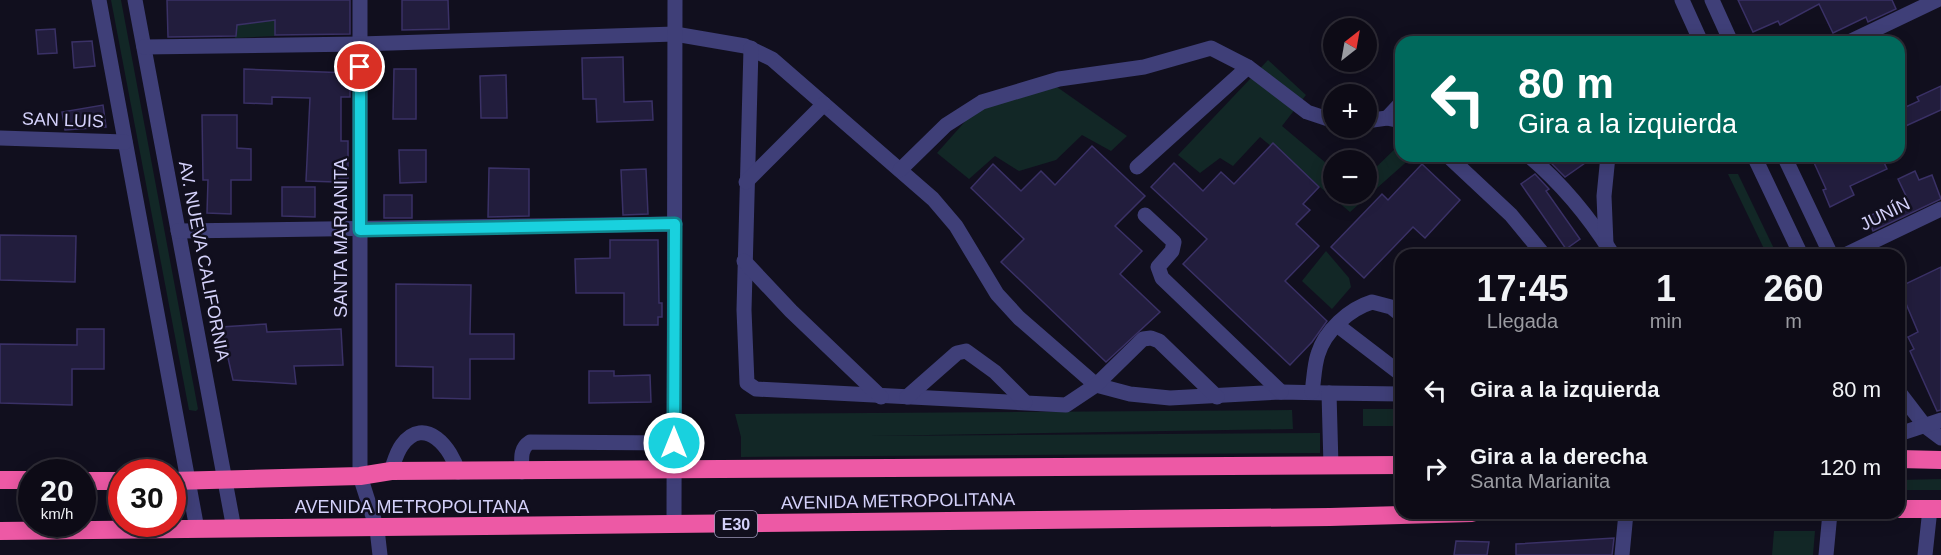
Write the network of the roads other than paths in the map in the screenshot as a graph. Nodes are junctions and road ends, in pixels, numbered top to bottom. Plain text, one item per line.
1 (99, 0) edge
2 (135, 0) edge
3 (360, 0) edge
4 (675, 0) edge
5 (1682, 0) edge
6 (1712, 0) edge
7 (1937, 0) edge
8 (675, 34) junction
9 (1698, 36) edge
10 (1728, 36) edge
11 (1862, 36) edge
12 (360, 44) junction
13 (144, 47) junction
14 (751, 48) junction
15 (1248, 67) junction
16 (824, 104) junction
17 (1323, 117) edge
18 (1394, 119) edge
19 (1377, 120) edge
20 (0, 138) edge
21 (125, 142) junction
22 (1454, 162) edge
23 (1537, 162) edge
24 (1607, 162) edge
25 (1757, 162) edge
26 (1787, 162) edge
27 (1137, 167) dead end
28 (900, 170) junction
29 (746, 182) junction
30 (1941, 209) edge
31 (1145, 215) dead end
32 (675, 224) junction
33 (360, 230) junction
34 (178, 231) junction
35 (1539, 249) edge
36 (1610, 249) edge
37 (1798, 249) edge
38 (1828, 249) edge
39 (1858, 249) edge
40 (744, 261) junction
41 (1395, 310) edge
42 (1337, 325) junction
43 (1395, 370) edge
44 (1096, 385) junction
45 (1281, 392) junction
46 (1312, 392) junction
47 (1329, 393) junction
48 (1395, 394) edge
49 (881, 397) junction
50 (1217, 397) junction
51 (907, 398) junction
52 (1905, 400) edge
53 (1025, 402) junction
54 (1941, 420) edge
55 (1925, 426) junction
56 (1905, 432) edge
57 (1941, 438) edge
58 (674, 443) junction
59 (176, 459) edge
60 (1905, 459) edge
61 (1941, 460) edge
62 (1395, 465) edge
63 (1331, 466) junction
64 (674, 470) junction
65 (392, 471) junction
66 (458, 472) junction
67 (522, 472) junction
68 (360, 476) junction
69 (0, 480) edge
70 (18, 480) edge
71 (224, 480) junction
72 (186, 481) edge
73 (186, 498) edge
74 (1905, 509) edge
75 (1935, 509) edge
76 (1395, 515) edge
77 (1625, 519) edge
78 (1829, 519) edge
79 (674, 525) junction
80 (197, 529) junction
81 (234, 529) junction
82 (377, 529) junction
83 (0, 531) edge
84 (380, 555) edge
85 (1622, 555) edge
86 (1826, 555) edge
87 (1925, 555) edge

1 - 21 street
2 - 13 street, AV. NUEVA CALIFORNIA
3 - 12 street, SANTA MARIANITA
4 - 8 street
5 - 9 street
6 - 10 street
7 - 11 street
8 - 12 street
8 - 14 street
8 - 32 street
12 - 13 street
12 - 33 street, SANTA MARIANITA
13 - 34 street, AV. NUEVA CALIFORNIA
14 - 16 street
14 - 29 street
15 - 17 street
15 - 27 street
15 - 28 street
16 - 28 street
16 - 29 street
18 - 19 street
20 - 21 street, SAN LUIS
21 - 59 street
22 - 35 street
23 - 36 street
24 - 36 street
25 - 37 street
26 - 38 street
28 - 44 street
29 - 40 street
30 - 39 street, JUNÍN
31 - 45 street
32 - 33 street
32 - 58 street
33 - 34 street
33 - 68 street, SANTA MARIANITA
34 - 71 street, AV. NUEVA CALIFORNIA
40 - 49 street
40 - 49 street
41 - 42 street
42 - 43 street
42 - 46 street
44 - 50 street
44 - 50 street
44 - 53 street
45 - 46 street
45 - 50 street
46 - 47 street
47 - 48 street
47 - 63 street
49 - 51 street
51 - 53 street
51 - 53 street
52 - 55 street
54 - 55 street
55 - 56 street
55 - 57 street
58 - 64 street
58 - 67 street
60 - 61 highway
62 - 63 highway, AVENIDA METROPOLITANA
63 - 64 highway, AVENIDA METROPOLITANA
64 - 67 highway, AVENIDA METROPOLITANA
64 - 79 street
65 - 66 highway, AVENIDA METROPOLITANA
65 - 66 street
65 - 68 highway, AVENIDA METROPOLITANA
66 - 67 highway, AVENIDA METROPOLITANA
68 - 71 highway, AVENIDA METROPOLITANA
68 - 82 street, SANTA MARIANITA
69 - 70 highway
71 - 72 highway, AVENIDA METROPOLITANA
71 - 81 street, AV. NUEVA CALIFORNIA
73 - 80 street
74 - 75 highway
75 - 87 street
76 - 79 highway, AVENIDA METROPOLITANA / E30
77 - 85 street
78 - 86 street
79 - 82 highway, AVENIDA METROPOLITANA / E30
80 - 81 highway, AVENIDA METROPOLITANA / E30
80 - 83 highway, AVENIDA METROPOLITANA / E30
81 - 82 highway, AVENIDA METROPOLITANA / E30
82 - 84 street, SANTA MARIANITA

